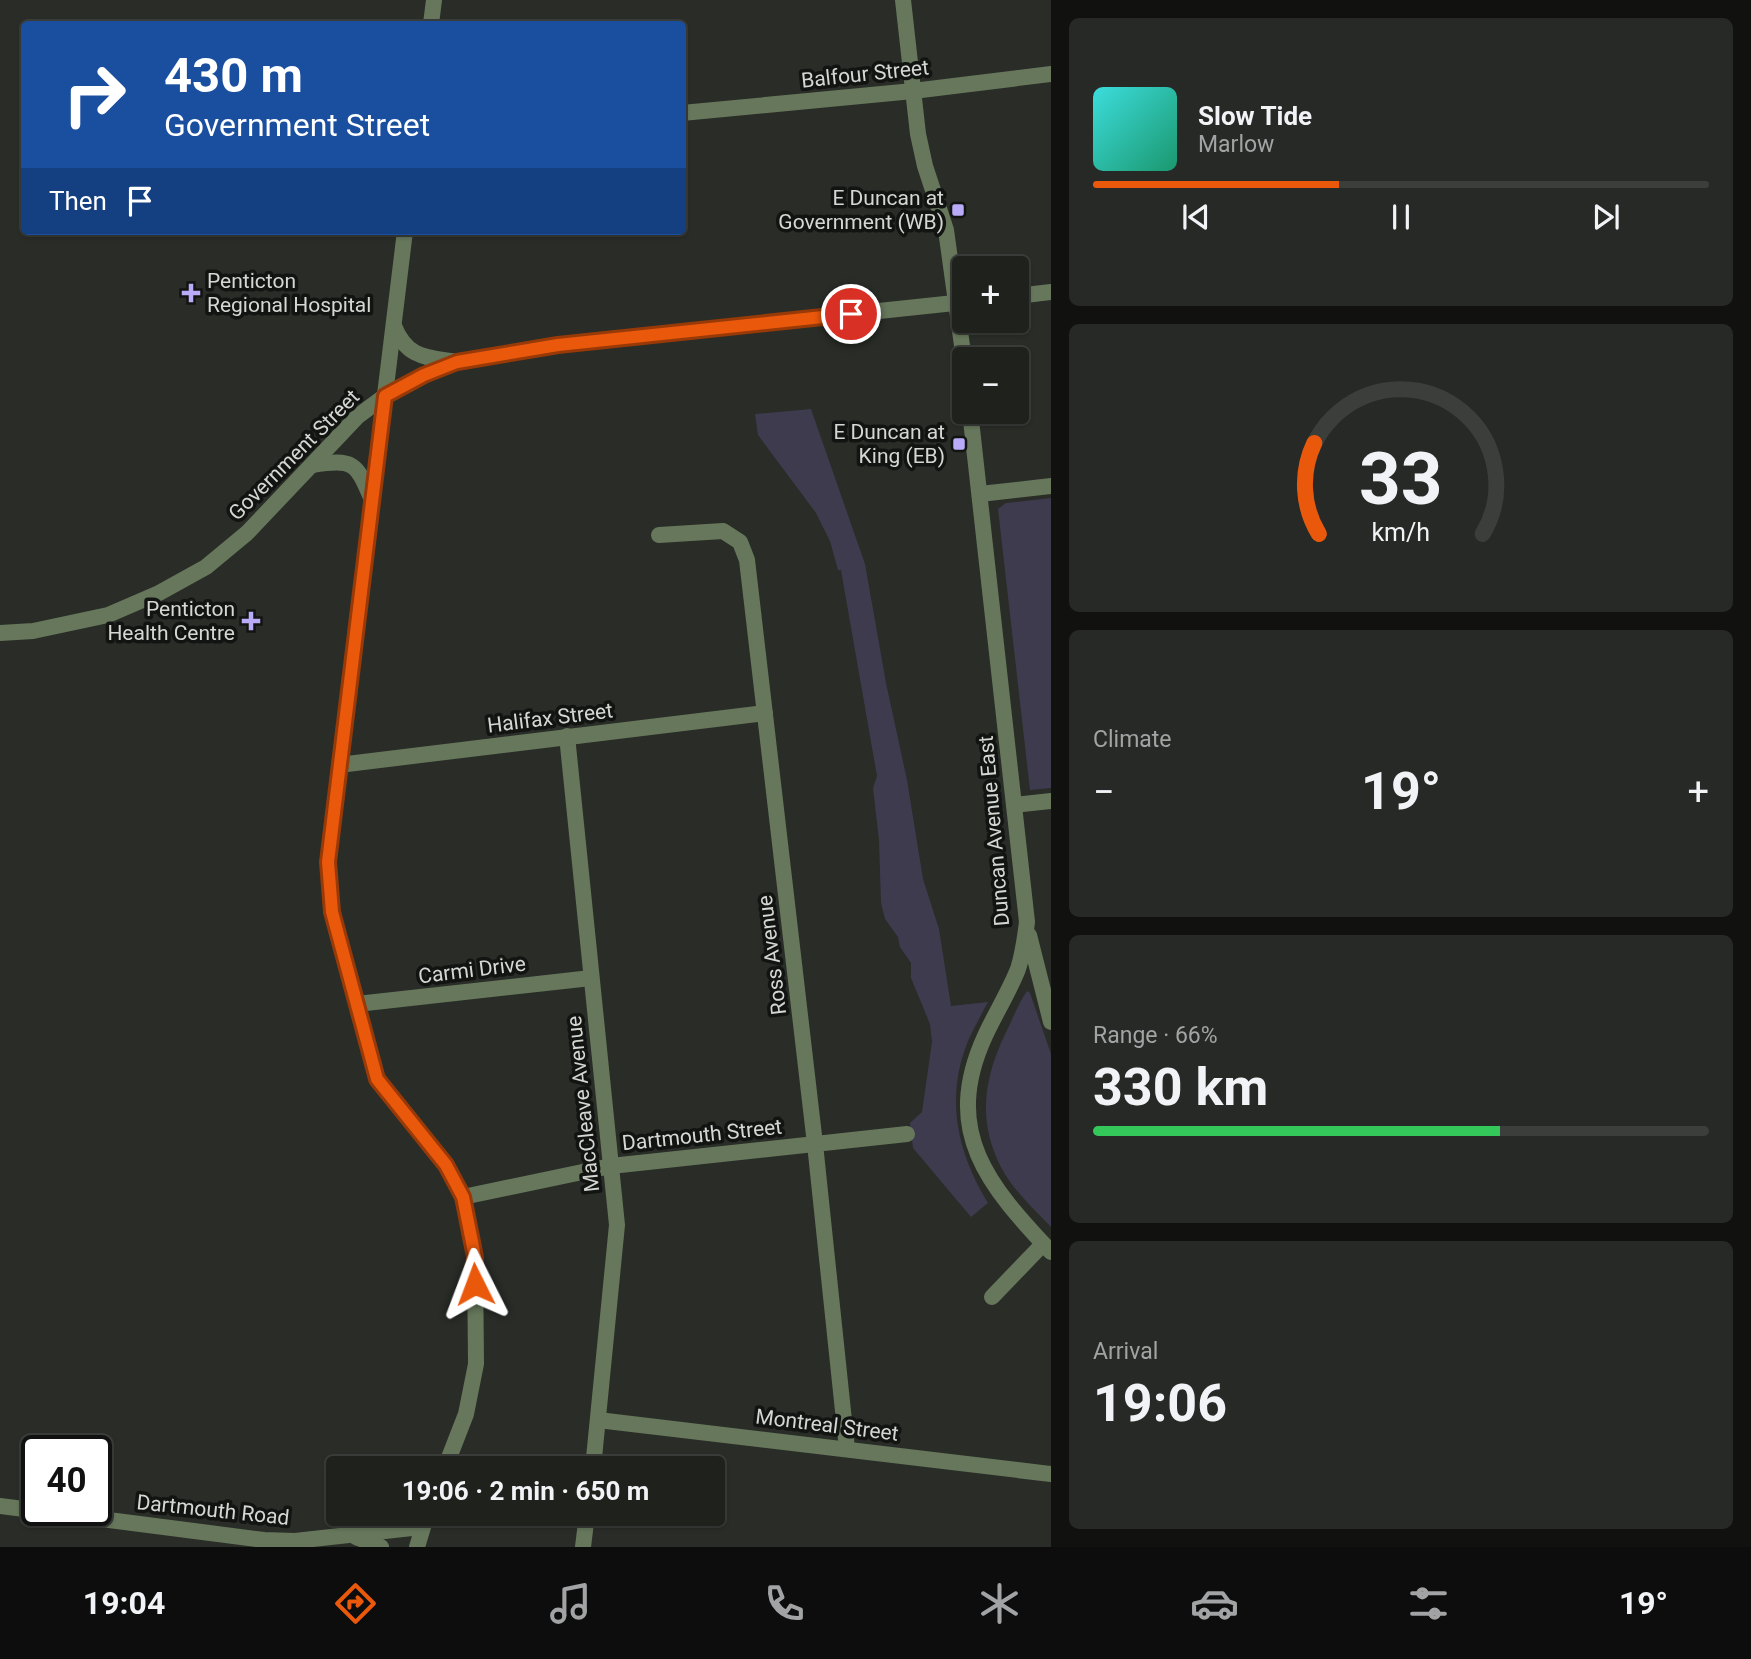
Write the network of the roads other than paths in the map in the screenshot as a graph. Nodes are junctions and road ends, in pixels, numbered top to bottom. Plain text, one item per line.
1 (434, 0) edge
2 (904, 0) edge
3 (431, 21) edge
4 (1051, 74) edge
5 (913, 91) junction
6 (686, 113) edge
7 (405, 235) edge
8 (952, 259) edge
9 (1051, 292) edge
10 (1029, 295) edge
11 (952, 303) edge
12 (394, 326) junction
13 (457, 362) junction
14 (385, 396) junction
15 (972, 424) edge
16 (312, 465) junction
17 (1051, 486) edge
18 (980, 494) junction
19 (372, 501) junction
20 (659, 535) dead end
21 (0, 632) edge
22 (765, 713) junction
23 (567, 736) junction
24 (339, 765) junction
25 (1051, 801) edge
26 (1014, 805) junction
27 (1027, 922) junction
28 (591, 978) junction
29 (357, 1004) junction
30 (1051, 1022) edge
31 (908, 1134) dead end
32 (815, 1144) junction
33 (611, 1166) junction
34 (463, 1197) junction
35 (1047, 1248) edge
36 (992, 1297) dead end
37 (598, 1420) junction
38 (847, 1448) junction
39 (450, 1456) edge
40 (594, 1456) edge
41 (1051, 1474) edge
42 (0, 1506) edge
43 (394, 1526) edge
44 (422, 1526) edge
45 (586, 1526) edge
46 (350, 1535) junction
47 (381, 1547) edge
48 (417, 1547) edge
49 (583, 1547) edge

1 - 3 street
2 - 5 street
4 - 5 street, Balfour Street
5 - 6 street, Balfour Street
5 - 8 street
7 - 12 street
9 - 10 street
11 - 13 street, Government Street
12 - 13 street
12 - 14 street
13 - 14 street, Government Street
14 - 16 street, Government Street
14 - 19 street
15 - 18 street, Duncan Avenue East
16 - 19 street
16 - 21 street, Government Street
17 - 18 street
18 - 26 street, Duncan Avenue East
19 - 24 street
20 - 22 street, Ross Avenue
22 - 23 street, Halifax Street
22 - 32 street, Ross Avenue
23 - 24 street, Halifax Street
23 - 28 street, MacCleave Avenue
24 - 29 street
25 - 26 street
26 - 27 street, Duncan Avenue East
27 - 30 street
27 - 35 street, Duncan Avenue East
28 - 29 street, Carmi Drive
28 - 33 street, MacCleave Avenue
29 - 34 street
31 - 32 street, Dartmouth Street
32 - 33 street, Dartmouth Street
32 - 38 street, Ross Avenue
33 - 34 street, Dartmouth Street
33 - 37 street, MacCleave Avenue
34 - 39 street
35 - 36 street
37 - 38 street, Montreal Street
37 - 40 street, MacCleave Avenue
38 - 41 street, Montreal Street
42 - 46 street, Dartmouth Road
43 - 46 street, Dartmouth Road
44 - 48 street
45 - 49 street
46 - 47 street

